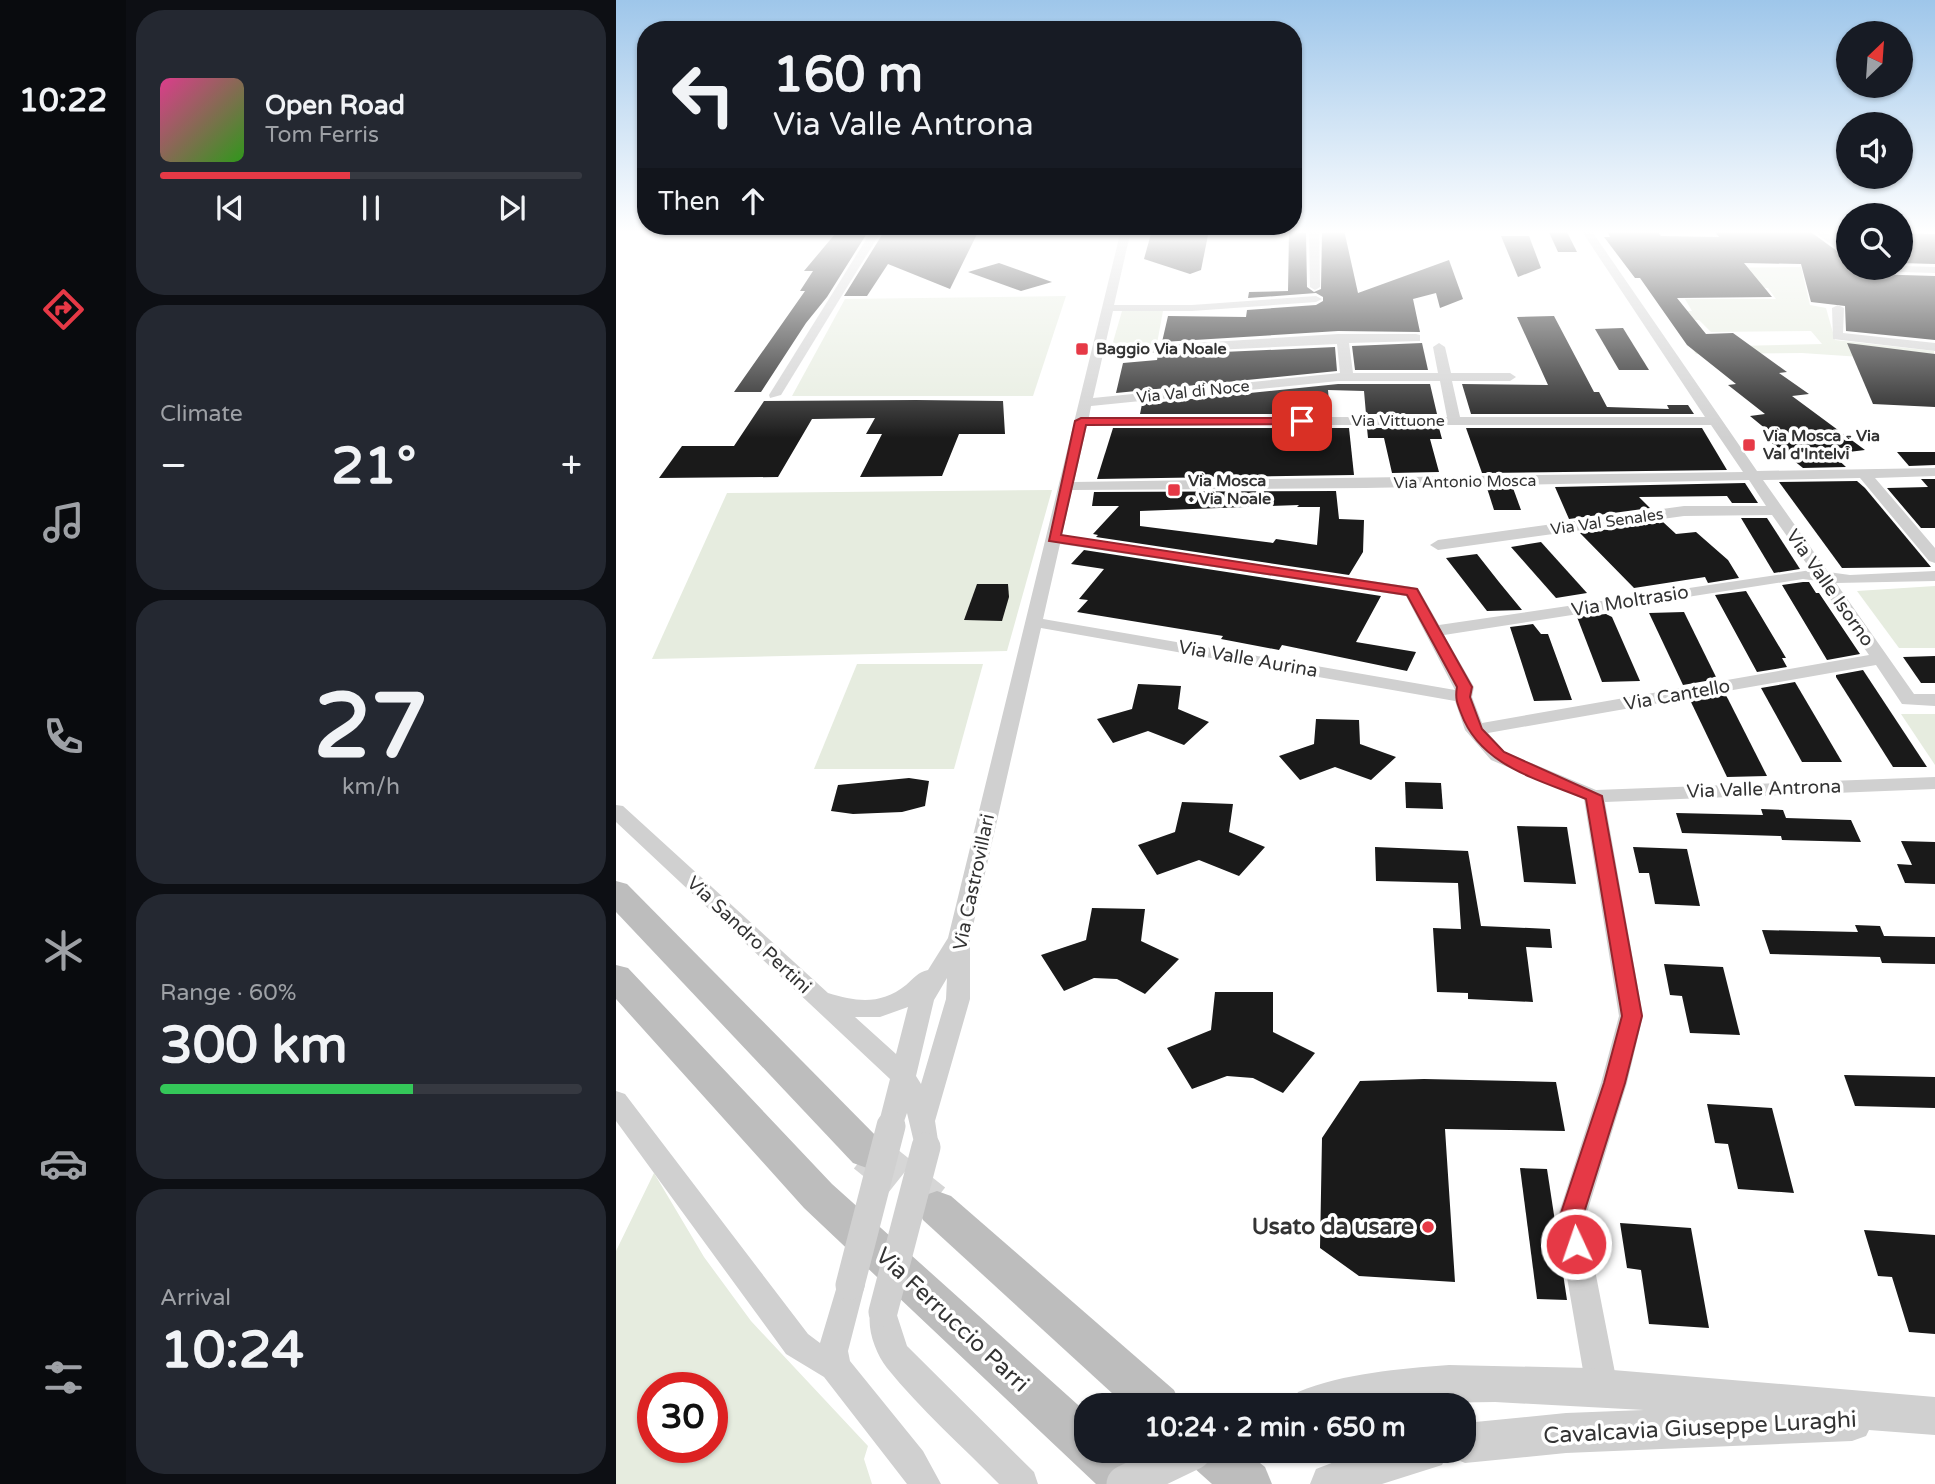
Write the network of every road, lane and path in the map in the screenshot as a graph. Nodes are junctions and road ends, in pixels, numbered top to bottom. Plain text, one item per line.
1 (834, 299) edge
2 (1110, 299) edge
3 (1264, 299) edge
4 (1633, 299) edge
5 (1108, 308) junction
6 (1838, 308) dead end
7 (1338, 338) junction
8 (1416, 338) dead end
9 (1439, 347) dead end
10 (1935, 347) edge
11 (1114, 352) dead end
12 (1347, 377) junction
13 (1444, 377) junction
14 (1510, 377) dead end
15 (775, 395) dead end
16 (1085, 402) junction
17 (1081, 421) junction
18 (1454, 421) junction
19 (1715, 421) junction
20 (1935, 472) edge
21 (1864, 474) junction
22 (1752, 476) junction
23 (1065, 486) junction
24 (1776, 510) junction
25 (1054, 538) junction
26 (1438, 545) dead end
27 (1935, 558) edge
28 (1935, 576) edge
29 (1824, 579) junction
30 (1033, 622) junction
31 (1434, 631) junction
32 (1879, 659) junction
33 (1463, 697) junction
34 (1935, 701) edge
35 (1475, 730) junction
36 (1935, 783) edge
37 (1594, 796) junction
38 (616, 811) edge
39 (616, 892) edge
40 (959, 939) junction
41 (616, 977) edge
42 (815, 997) junction
43 (902, 1075) junction
44 (616, 1101) edge
45 (924, 1118) junction
46 (926, 1147) joint
47 (867, 1152) tunnel mouth
48 (937, 1208) tunnel mouth
49 (883, 1312) joint
50 (835, 1367) junction
51 (1602, 1388) junction
52 (1145, 1393) edge
53 (1371, 1393) edge
54 (1935, 1417) edge
55 (1074, 1432) edge
56 (1476, 1442) edge
57 (1107, 1463) edge
58 (1169, 1463) edge
59 (1224, 1463) edge
60 (1383, 1463) edge
61 (915, 1477) edge
62 (1022, 1484) edge
63 (1125, 1484) edge
64 (1131, 1484) edge
65 (1248, 1484) edge
66 (1331, 1484) edge

1 - 15 street
2 - 5 street, Via Castrovillari
3 - 5 street
4 - 19 street, Via Valle Isorno
5 - 16 street, Via Castrovillari
6 - 10 street
7 - 8 street
7 - 11 street
7 - 12 street
9 - 13 street
12 - 13 street, Via Val di Noce
12 - 16 street, Via Val di Noce
13 - 14 street, Via Val di Noce
13 - 18 street
16 - 17 street, Via Castrovillari
17 - 18 street, Via Vittuone
17 - 23 street, Via Castrovillari
18 - 19 street, Via Vittuone
19 - 22 street, Via Valle Isorno
20 - 21 street, Via Antonio Mosca
21 - 22 street, Via Antonio Mosca
21 - 27 street
22 - 23 street, Via Antonio Mosca
22 - 24 street, Via Valle Isorno
23 - 25 street, Via Castrovillari
24 - 26 street, Via Val Senales
24 - 29 street, Via Valle Isorno
25 - 30 street, Via Castrovillari
25 - 31 street, Via Valle Antrona
28 - 29 street, Via Moltrasio
29 - 31 street, Via Moltrasio
29 - 32 street, Via Valle Isorno
30 - 33 street, Via Valle Aurina
30 - 40 street, Via Castrovillari
31 - 33 street, Via Valle Antrona
32 - 34 street, Via Valle Isorno
32 - 35 street, Via Cantello
33 - 35 street, Via Valle Antrona
35 - 37 street, Via Valle Antrona
36 - 37 street, Via Valle Antrona
37 - 51 street
38 - 42 street, Via Sandro Pertini
39 - 47 main road
40 - 42 street, Via Sandro Pertini
40 - 43 street
40 - 45 street, Via Castrovillari
41 - 55 main road, Via Ferruccio Parri
42 - 43 street
43 - 45 street
43 - 50 street, bridge
44 - 50 street
45 - 46 street
46 - 49 street, bridge
48 - 52 main road
49 - 62 street
50 - 61 street
51 - 53 street
51 - 54 street
54 - 56 street, Cavalcavia Giuseppe Luraghi
57 - 64 main road
58 - 63 street, bridge
59 - 65 main road
60 - 66 street

